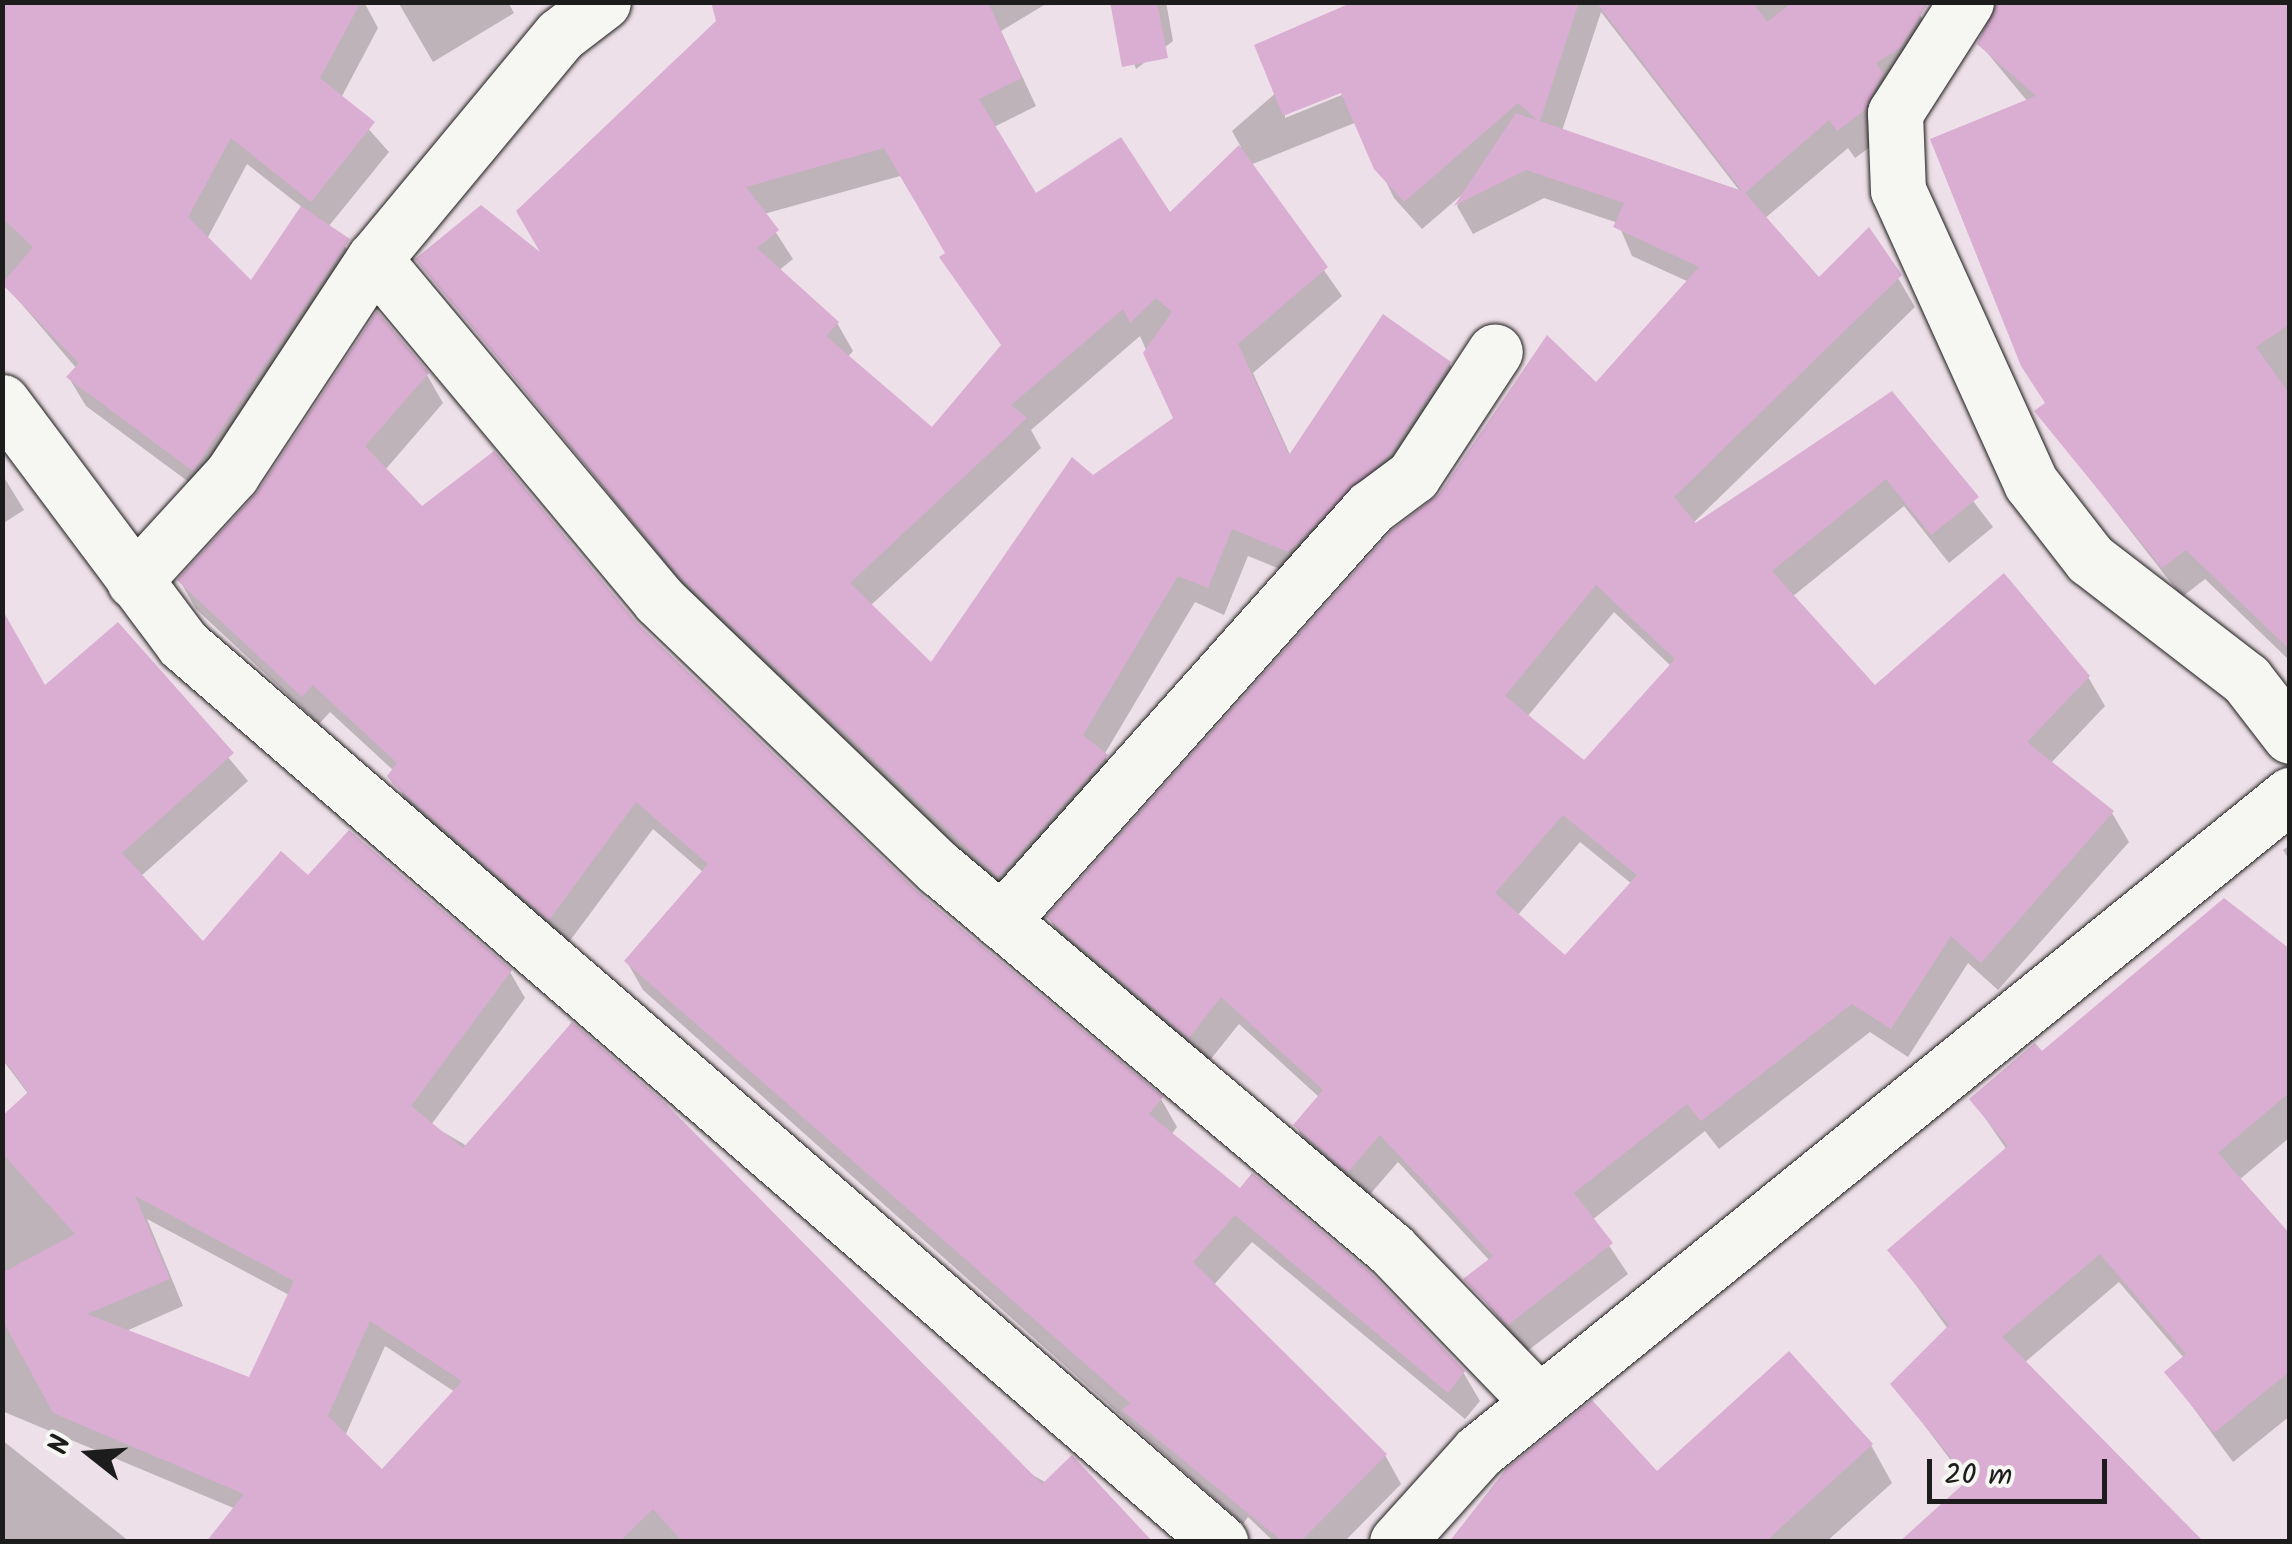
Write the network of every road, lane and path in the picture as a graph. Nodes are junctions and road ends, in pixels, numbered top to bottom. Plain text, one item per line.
1 (603, 2) edge
2 (1966, 2) edge
3 (374, 259) junction
4 (1495, 351) dead end
5 (2, 402) edge
6 (134, 581) junction
7 (2290, 736) edge
8 (2290, 795) edge
9 (1001, 922) junction
10 (1540, 1402) junction
11 (1220, 1542) edge
12 (1397, 1542) edge

1 - 3 street
2 - 7 street
3 - 6 street
3 - 9 street
4 - 9 street
5 - 6 street
6 - 11 street
8 - 10 street
9 - 10 street
10 - 12 street

